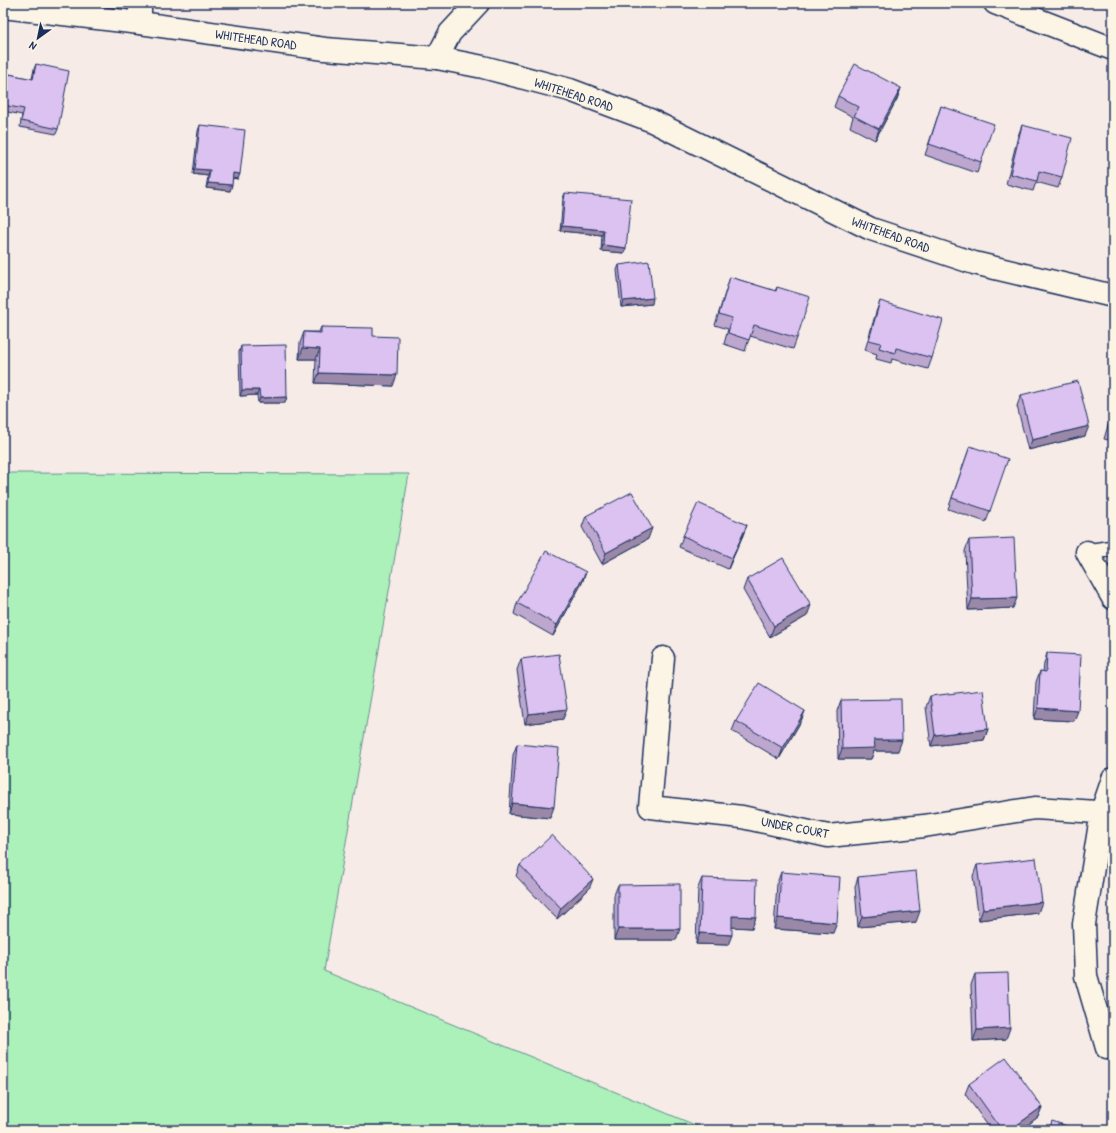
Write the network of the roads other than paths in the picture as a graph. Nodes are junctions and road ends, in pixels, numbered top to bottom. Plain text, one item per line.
1 (478, 3) edge
2 (995, 3) edge
3 (3, 7) edge
4 (140, 13) edge
5 (1113, 49) edge
6 (437, 58) junction
7 (1113, 296) edge
8 (1113, 548) edge
9 (1087, 552) joint
10 (1113, 598) edge
11 (663, 658) dead end
12 (1113, 779) edge
13 (1108, 812) edge
14 (1107, 1048) dead end

1 - 6 street
2 - 5 street
3 - 4 street, WHITEHEAD ROAD
4 - 6 street, WHITEHEAD ROAD
6 - 7 street, WHITEHEAD ROAD
8 - 9 lane
9 - 10 street
11 - 13 street, UNDER COURT
12 - 13 street
13 - 14 street

